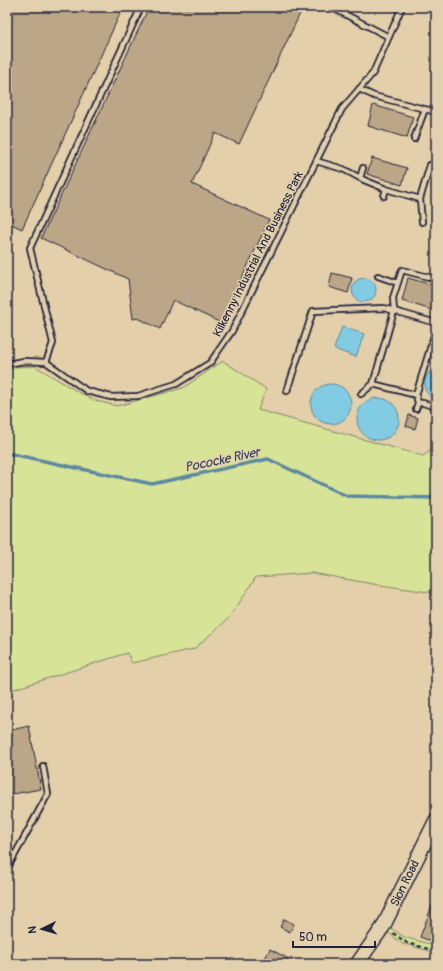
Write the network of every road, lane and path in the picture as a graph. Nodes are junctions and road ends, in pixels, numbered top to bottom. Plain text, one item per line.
1 (141, 7) edge
2 (331, 7) edge
3 (402, 7) edge
4 (388, 37) junction
5 (359, 89) junction
6 (425, 109) junction
7 (436, 112) edge
8 (414, 139) dead end
9 (316, 161) junction
10 (430, 165) dead end
11 (363, 168) dead end
12 (360, 178) junction
13 (386, 189) junction
14 (384, 196) dead end
15 (420, 200) junction
16 (422, 222) dead end
17 (378, 276) dead end
18 (436, 279) edge
19 (398, 283) junction
20 (394, 311) junction
21 (436, 323) edge
22 (436, 329) edge
23 (46, 362) junction
24 (7, 364) edge
25 (372, 384) junction
26 (287, 391) dead end
27 (361, 394) dead end
28 (416, 395) junction
29 (418, 403) junction
30 (436, 407) edge
31 (416, 410) dead end
32 (43, 766) dead end
33 (436, 820) edge
34 (7, 869) edge
35 (388, 930) dead end
36 (436, 951) edge
37 (357, 964) edge

1 - 23 lane
2 - 4 lane
3 - 4 lane, Kilkenny Industrial And Business Park
4 - 5 lane, Kilkenny Industrial And Business Park
5 - 6 lane
5 - 9 lane, Kilkenny Industrial And Business Park
6 - 7 lane
6 - 8 lane
9 - 12 lane, Kilkenny Industrial And Business Park
9 - 23 lane, Kilkenny Industrial And Business Park
10 - 15 lane
11 - 12 lane
12 - 13 lane, Kilkenny Industrial And Business Park
13 - 14 lane
13 - 15 lane, Kilkenny Industrial And Business Park
15 - 16 lane
17 - 19 lane
18 - 19 lane
19 - 20 lane
20 - 21 lane
20 - 25 lane
20 - 26 lane
22 - 28 lane
23 - 24 lane
25 - 27 lane
25 - 28 lane
28 - 29 lane
29 - 30 lane
29 - 31 lane
32 - 34 lane
33 - 37 street, Sion Road
35 - 36 path

